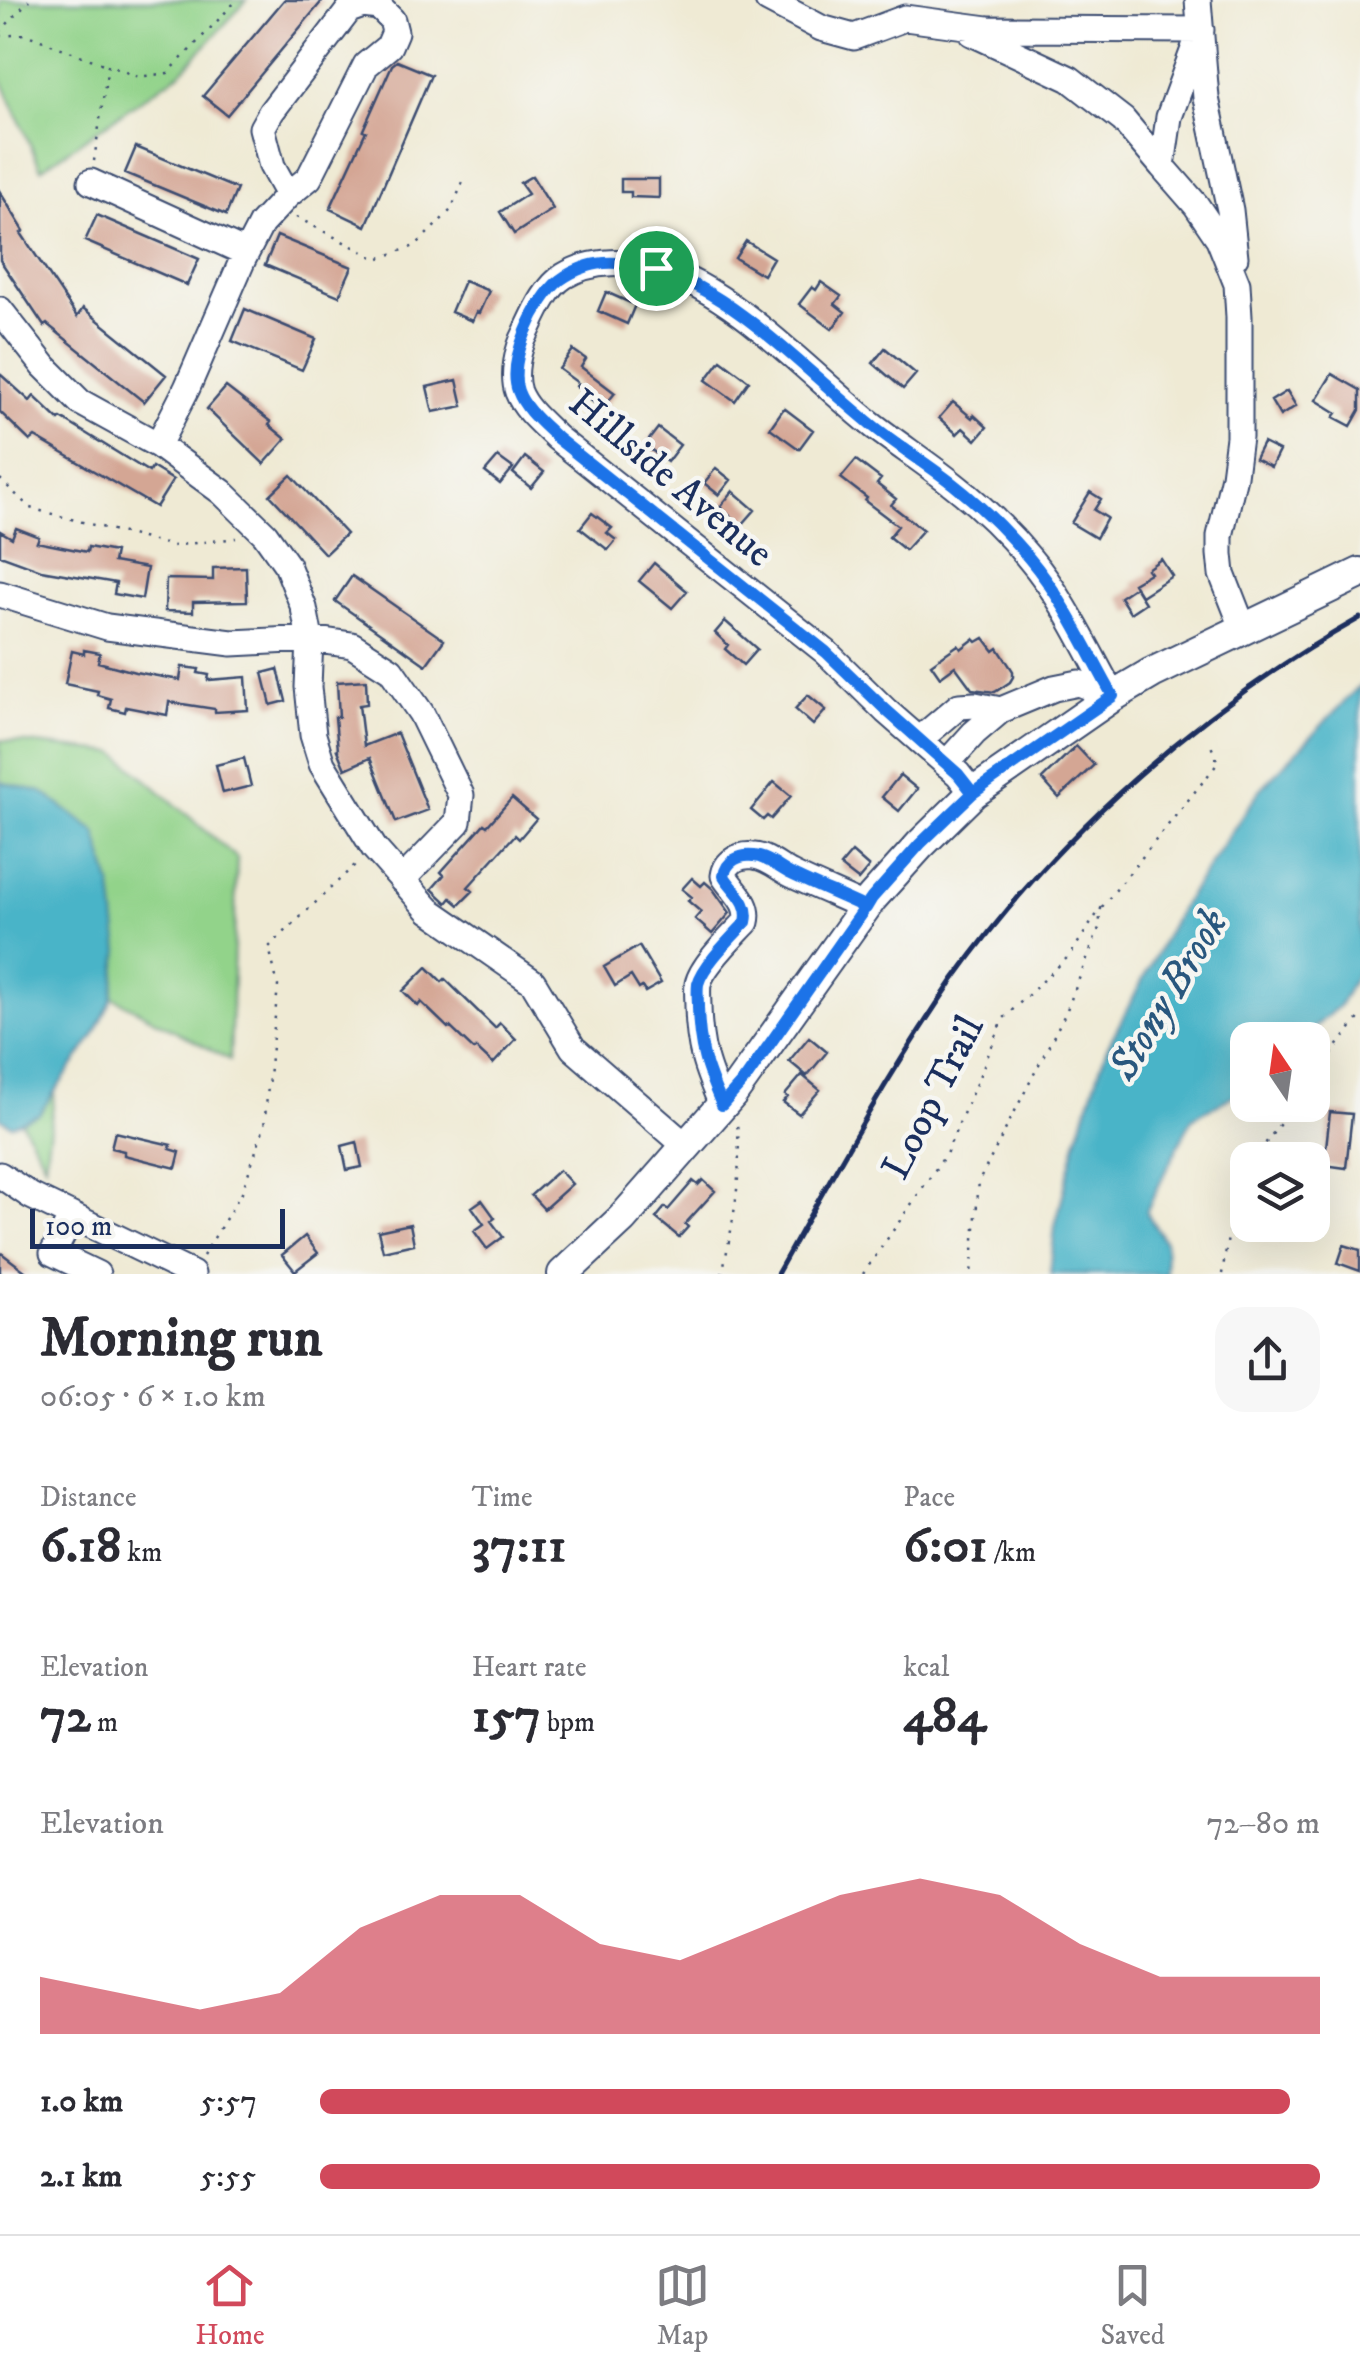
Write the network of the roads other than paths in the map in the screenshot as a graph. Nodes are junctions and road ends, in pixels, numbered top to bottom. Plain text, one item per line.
1 (768, 0) edge
2 (1198, 0) edge
3 (956, 25) junction
4 (1200, 30) junction
5 (1162, 166) junction
6 (91, 182) road end
7 (283, 201) junction
8 (246, 253) junction
9 (1237, 284) junction
10 (0, 310) edge
11 (158, 445) junction
12 (1360, 572) edge
13 (0, 594) edge
14 (1246, 628) junction
15 (310, 640) junction
16 (1113, 696) junction
17 (1001, 710) junction
18 (919, 740) junction
19 (946, 764) junction
20 (973, 793) junction
21 (402, 880) junction
22 (866, 908) junction
23 (728, 1099) junction
24 (686, 1146) junction
25 (0, 1174) edge
26 (72, 1216) junction
27 (191, 1269) edge
28 (97, 1274) edge
29 (563, 1274) edge

1 - 3 street
2 - 4 street
3 - 4 street
3 - 5 street
4 - 5 street
4 - 9 street
5 - 9 street
6 - 8 street
7 - 7 street
7 - 8 street
8 - 11 street
9 - 14 street
10 - 11 street
11 - 15 street
12 - 14 main road
13 - 15 street
14 - 16 main road
15 - 21 street
15 - 21 street
16 - 17 street
16 - 18 street, Hillside Avenue
16 - 20 main road
17 - 18 street
17 - 19 street
18 - 19 street, Hillside Avenue
19 - 20 street, Hillside Avenue
20 - 22 main road
21 - 24 street
22 - 23 main road
22 - 23 street
23 - 24 main road
24 - 29 main road
25 - 26 street
26 - 27 street
26 - 28 street

